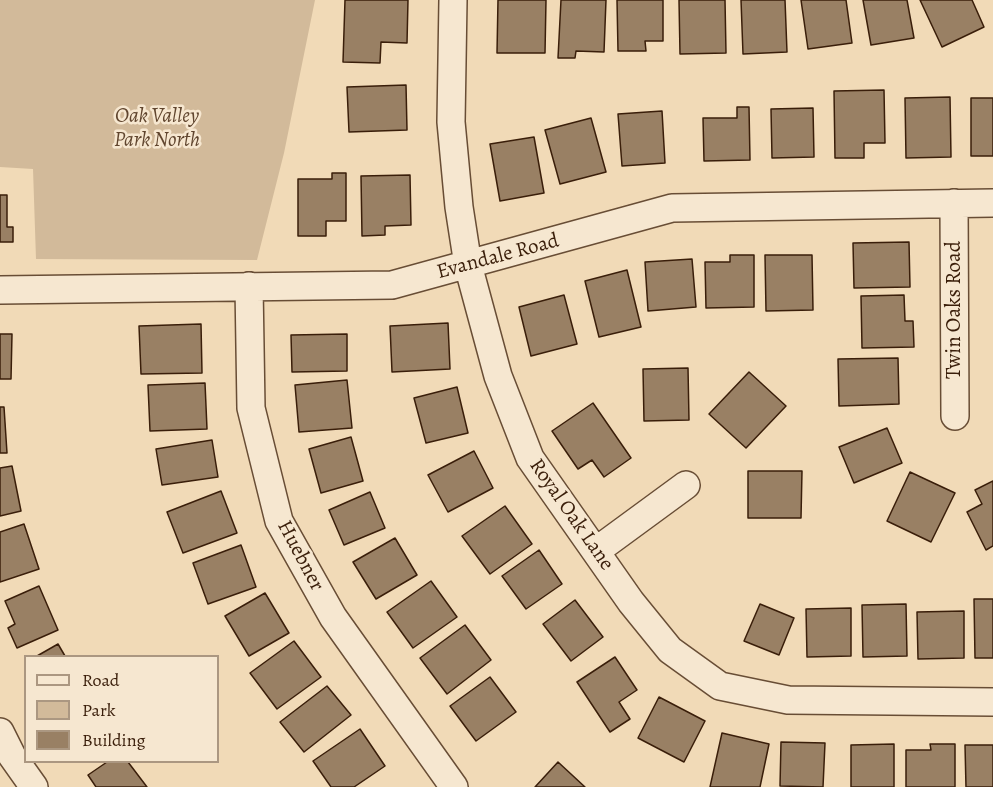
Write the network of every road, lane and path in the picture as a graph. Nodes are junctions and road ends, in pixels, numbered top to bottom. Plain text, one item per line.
1 (453, 0) edge
2 (954, 203) junction
3 (993, 203) edge
4 (468, 265) junction
5 (249, 286) junction
6 (0, 290) edge
7 (955, 416) dead end
8 (686, 484) dead end
9 (596, 551) junction
10 (993, 702) edge
11 (0, 732) edge
12 (34, 787) edge
13 (454, 787) edge

1 - 4 street, Royal Oak Lane
2 - 3 street, Evandale Road
2 - 4 street, Evandale Road
2 - 7 street, Twin Oaks Road
4 - 5 street, Evandale Road
4 - 9 street, Royal Oak Lane
5 - 6 street, Evandale Road
5 - 13 street, Huebner
8 - 9 street
9 - 10 street, Royal Oak Lane
11 - 12 street

